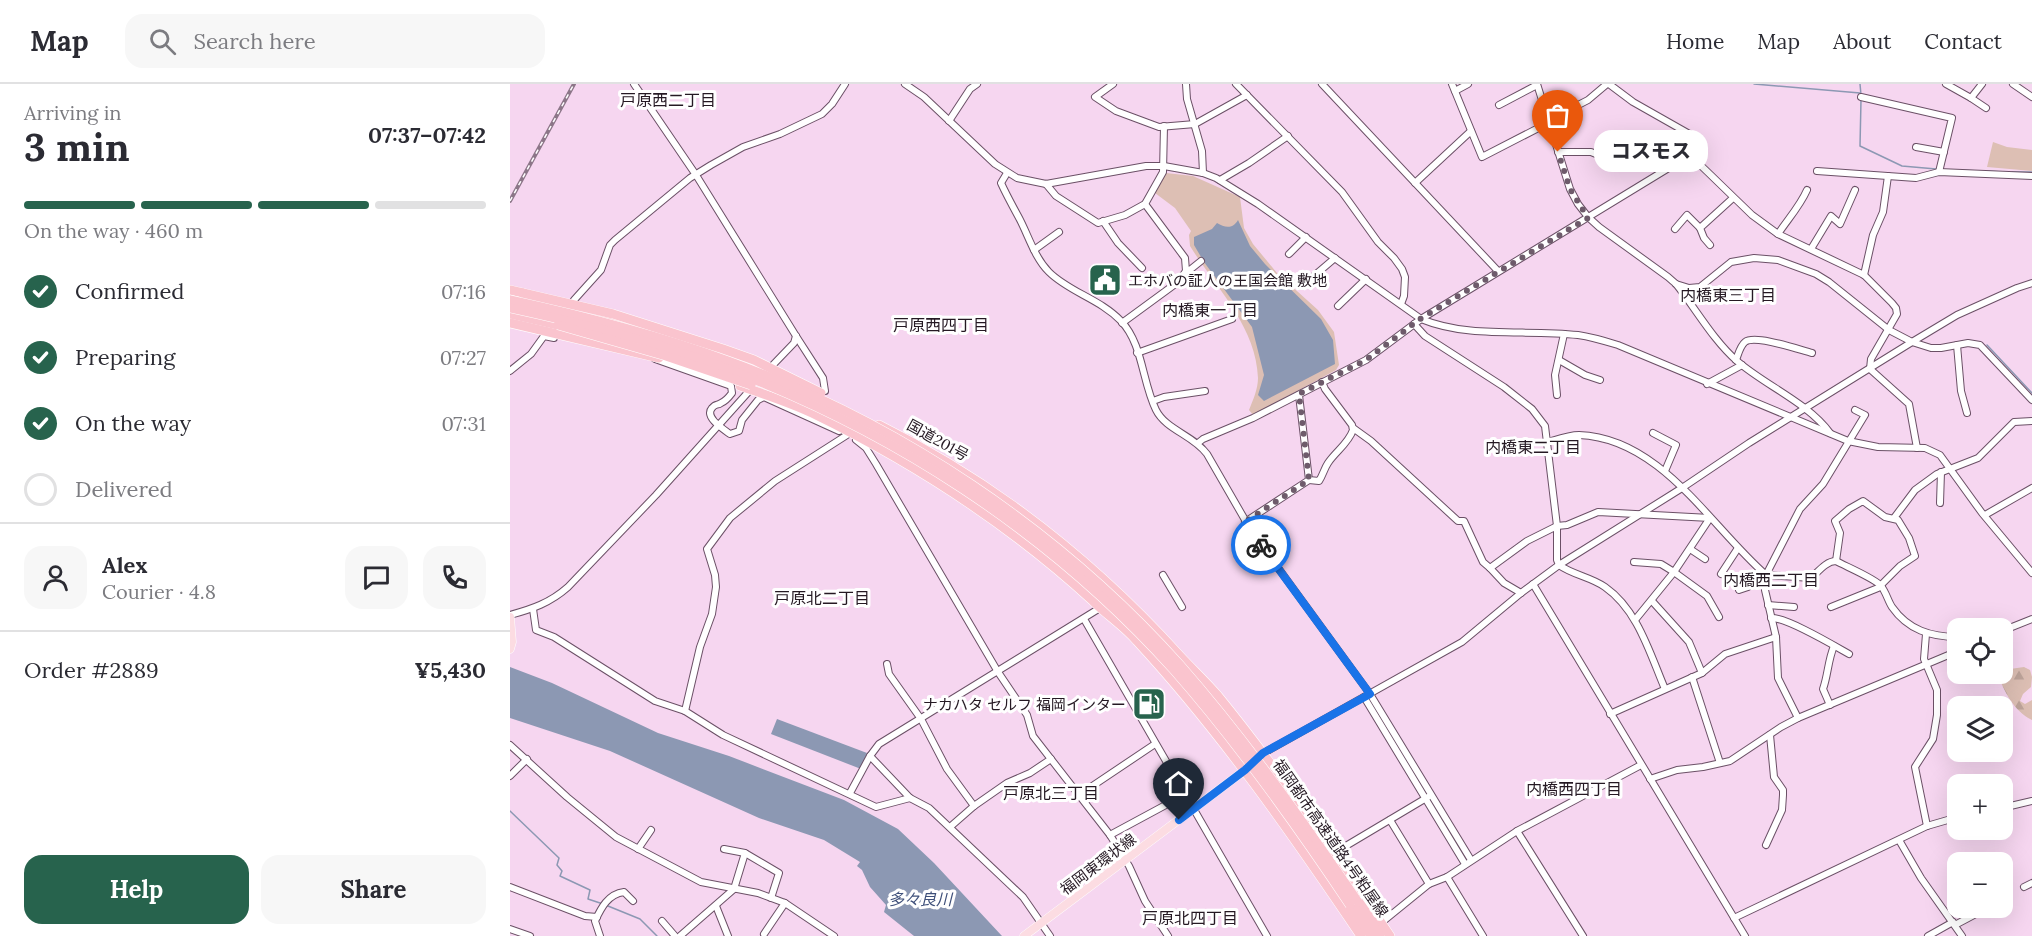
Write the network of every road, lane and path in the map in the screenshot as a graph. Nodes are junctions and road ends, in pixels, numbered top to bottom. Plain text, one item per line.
1 (633, 84) edge
2 (845, 84) edge
3 (905, 84) edge
4 (976, 84) edge
5 (1113, 84) edge
6 (1186, 84) edge
7 (1236, 84) edge
8 (1322, 84) edge
9 (1468, 84) edge
10 (1608, 84) edge
11 (1946, 84) edge
12 (1982, 84) edge
13 (1537, 85) edge
14 (2016, 85) edge
15 (1453, 88) edge
16 (1247, 95) junction
17 (1862, 97) dead end
18 (2032, 97) edge
19 (1971, 98) junction
20 (1499, 105) dead end
21 (1986, 108) dead end
22 (949, 121) junction
23 (1549, 121) junction
24 (1195, 124) junction
25 (1164, 126) junction
26 (1471, 131) junction
27 (1288, 136) junction
28 (1916, 147) dead end
29 (1558, 152) junction
30 (1944, 152) junction
31 (1690, 155) junction
32 (1608, 159) dead end
33 (1164, 166) junction
34 (1817, 171) dead end
35 (1939, 172) junction
36 (1007, 173) junction
37 (1203, 173) junction
38 (696, 175) junction
39 (1888, 176) junction
40 (2032, 176) edge
41 (1220, 180) junction
42 (1415, 183) junction
43 (1046, 184) junction
44 (1807, 190) dead end
45 (1856, 190) dead end
46 (1733, 198) junction
47 (1145, 204) junction
48 (1588, 218) junction
49 (1103, 221) junction
50 (1675, 228) dead end
51 (1700, 228) junction
52 (1059, 232) dead end
53 (1778, 234) junction
54 (1306, 237) junction
55 (1710, 245) dead end
56 (1811, 249) junction
57 (1034, 250) junction
58 (1289, 254) dead end
59 (1335, 258) junction
60 (1201, 261) dead end
61 (1142, 268) dead end
62 (1186, 270) junction
63 (1498, 271) junction
64 (1864, 275) junction
65 (1366, 279) junction
66 (1308, 281) dead end
67 (1676, 284) junction
68 (2032, 284) edge
69 (510, 290) edge
70 (510, 298) edge
71 (574, 300) dead end
72 (1401, 304) junction
73 (1338, 306) dead end
74 (510, 308) edge
75 (510, 314) edge
76 (1232, 319) dead end
77 (1420, 319) junction
78 (1122, 322) junction
79 (510, 323) edge
80 (1414, 324) junction
81 (1889, 330) junction
82 (1564, 334) junction
83 (796, 336) junction
84 (1912, 342) junction
85 (1957, 345) junction
86 (1137, 353) junction
87 (1812, 353) dead end
88 (1558, 360) junction
89 (1736, 360) junction
90 (1742, 365) junction
91 (1870, 369) junction
92 (510, 371) edge
93 (766, 372) junction
94 (1600, 380) dead end
95 (1322, 382) junction
96 (1707, 384) junction
97 (751, 389) junction
98 (825, 391) dead end
99 (1205, 391) dead end
100 (1299, 394) junction
101 (1557, 396) dead end
102 (2032, 400) edge
103 (1153, 401) junction
104 (1804, 409) junction
105 (1855, 410) dead end
106 (831, 413) junction
107 (1966, 413) dead end
108 (1790, 417) junction
109 (863, 420) junction
110 (2032, 421) edge
111 (719, 425) junction
112 (1353, 428) junction
113 (1653, 433) dead end
114 (1830, 434) junction
115 (847, 435) junction
116 (1848, 441) junction
117 (1548, 442) junction
118 (1198, 443) junction
119 (1917, 448) junction
120 (1950, 468) junction
121 (1665, 471) junction
122 (1941, 472) junction
123 (1309, 480) junction
124 (1682, 488) junction
125 (2032, 488) edge
126 (1940, 502) dead end
127 (1637, 515) junction
128 (1985, 515) junction
129 (1710, 518) junction
130 (1894, 518) junction
131 (1245, 522) junction
132 (1557, 526) junction
133 (1738, 548) junction
134 (1690, 549) junction
135 (1706, 559) dead end
136 (1836, 561) junction
137 (1634, 562) dead end
138 (1559, 565) junction
139 (1490, 568) junction
140 (1674, 572) junction
141 (2032, 573) edge
142 (1721, 574) dead end
143 (1765, 574) junction
144 (1163, 575) dead end
145 (1533, 584) junction
146 (1881, 585) junction
147 (1739, 590) dead end
148 (1521, 593) junction
149 (1652, 602) junction
150 (1768, 605) junction
151 (1794, 607) dead end
152 (1831, 607) dead end
153 (1100, 608) junction
154 (1182, 608) dead end
155 (532, 609) junction
156 (510, 616) edge
157 (1719, 617) dead end
158 (1771, 618) junction
159 (1084, 619) junction
160 (2032, 619) edge
161 (1635, 620) junction
162 (2013, 627) edge
163 (1926, 634) junction
164 (1947, 636) edge
165 (1776, 637) junction
166 (1834, 646) junction
167 (510, 650) edge
168 (1849, 654) dead end
169 (1947, 656) edge
170 (887, 664) dead end
171 (1927, 664) junction
172 (998, 672) junction
173 (1702, 673) junction
174 (1692, 677) junction
175 (1665, 689) junction
176 (1367, 695) junction
177 (1830, 705) junction
178 (685, 711) junction
179 (1610, 714) junction
180 (921, 718) junction
181 (1798, 718) junction
182 (1770, 735) junction
183 (1155, 744) junction
184 (510, 745) edge
185 (1263, 753) junction
186 (870, 756) junction
187 (527, 759) junction
188 (1051, 759) junction
189 (1720, 763) junction
190 (1641, 765) junction
191 (1245, 770) junction
192 (510, 776) edge
193 (1650, 779) junction
194 (850, 793) junction
195 (1079, 795) junction
196 (1186, 795) junction
197 (1429, 796) junction
198 (910, 798) junction
199 (2032, 801) edge
200 (2013, 805) edge
201 (974, 806) junction
202 (1194, 809) junction
203 (1390, 820) junction
204 (1947, 820) edge
205 (1927, 826) junction
206 (950, 827) junction
207 (651, 830) dead end
208 (1517, 831) junction
209 (1110, 835) junction
210 (1899, 840) junction
211 (1766, 845) dead end
212 (638, 849) junction
213 (724, 849) dead end
214 (745, 853) junction
215 (1334, 853) junction
216 (1125, 859) junction
217 (1468, 862) junction
218 (1447, 877) junction
219 (2032, 883) edge
220 (1429, 884) junction
221 (510, 887) edge
222 (2024, 887) dead end
223 (734, 889) junction
224 (771, 898) junction
225 (633, 901) dead end
226 (785, 903) junction
227 (1354, 904) junction
228 (716, 906) junction
229 (597, 917) junction
230 (1734, 918) junction
231 (1965, 918) edge
232 (662, 921) dead end
233 (1041, 923) junction
234 (1381, 923) junction
235 (1954, 923) junction
236 (510, 928) edge
237 (764, 934) dead end
238 (831, 935) edge
239 (530, 936) edge
240 (600, 936) edge
241 (675, 936) edge
242 (680, 936) edge
243 (728, 936) edge
244 (1024, 936) edge
245 (1050, 936) edge
246 (1168, 936) edge
247 (1267, 936) edge
248 (1361, 936) edge
249 (1371, 936) edge
250 (1380, 936) edge
251 (1390, 936) edge
252 (1483, 936) edge
253 (1583, 936) edge
254 (1745, 936) edge
255 (1928, 936) edge
256 (1962, 936) edge

1 - 38 street
2 - 38 street
3 - 22 street
4 - 22 street
5 - 25 street
6 - 24 street
7 - 16 street
8 - 42 street
9 - 15 street
10 - 23 street
10 - 31 street
11 - 19 street
12 - 19 street
13 - 20 street
13 - 23 street
14 - 18 street
15 - 26 street
16 - 24 street
16 - 27 street
17 - 30 street
19 - 21 street
22 - 36 street
23 - 26 street
23 - 29 street
24 - 25 street
24 - 37 street
25 - 33 street
26 - 42 street
27 - 41 street
27 - 72 street
28 - 30 street
29 - 32 street
29 - 48 street
30 - 35 street
31 - 46 street
31 - 48 street
33 - 37 street
33 - 43 street
33 - 47 street
34 - 39 street
35 - 39 street
35 - 40 street
36 - 43 street
36 - 57 street
37 - 41 street
38 - 71 street
38 - 83 street
39 - 64 street
41 - 54 street
42 - 63 street
43 - 49 street
44 - 53 street
45 - 56 street
46 - 51 street
46 - 53 street
47 - 49 street
47 - 62 street
48 - 63 street
48 - 67 street
49 - 61 street
50 - 51 street
51 - 55 street
52 - 57 street
53 - 56 street
54 - 58 street
54 - 59 street
56 - 64 street
57 - 78 street
59 - 65 street
59 - 66 street
60 - 62 street
62 - 78 street
63 - 77 street
64 - 81 street
65 - 72 street
65 - 73 street
67 - 81 street
67 - 89 street
68 - 84 street
69 - 109 highway, bridge
70 - 93 highway, 国道201号
70 - 109 highway, bridge
72 - 77 street
74 - 106 highway, 福岡都市高速道路4号粕屋線, bridge
75 - 106 highway, bridge
76 - 86 street
77 - 80 street
77 - 82 street
78 - 86 street
79 - 97 highway
80 - 95 street
80 - 117 street
81 - 84 street
81 - 91 street
82 - 88 street
82 - 96 street
83 - 93 street
83 - 98 street
84 - 85 street
84 - 91 street
85 - 102 street
85 - 107 street
86 - 103 street
87 - 89 street
88 - 94 street
88 - 101 street
89 - 90 street
90 - 96 street
90 - 104 street
91 - 104 street
91 - 119 street
92 - 111 street
93 - 97 street
93 - 185 highway, 国道201号
95 - 100 street
95 - 112 street
96 - 108 street
97 - 111 street
97 - 153 highway
99 - 103 street
100 - 118 street
100 - 123 street
103 - 118 street
104 - 108 street
104 - 114 street
105 - 116 street
106 - 227 highway, 福岡都市高速道路4号粕屋線, bridge
108 - 114 street
108 - 124 street
109 - 227 highway, 福岡都市高速道路4号粕屋線, bridge
110 - 120 street
111 - 115 street
111 - 155 street
112 - 123 street
112 - 139 street
113 - 121 street
114 - 116 street
115 - 172 street
115 - 178 street
116 - 119 street
116 - 143 street
117 - 121 street
117 - 132 street
118 - 131 street
119 - 120 street
120 - 122 street
120 - 128 street
121 - 124 street
122 - 126 street
122 - 130 street
123 - 131 street
124 - 127 street
124 - 129 street
125 - 128 street
127 - 129 street
127 - 132 street
127 - 138 street
128 - 141 street
129 - 133 street
129 - 134 street
130 - 136 street
130 - 146 street
131 - 176 street
132 - 138 street
132 - 139 street
133 - 142 street
133 - 143 street
134 - 135 street
134 - 140 street
136 - 143 street
136 - 146 street
137 - 140 street
138 - 145 street
138 - 161 street
139 - 148 street
140 - 149 street
140 - 157 street
143 - 147 street
143 - 150 street
144 - 154 street
145 - 148 street
145 - 179 street
146 - 152 street
146 - 163 street
148 - 176 street
149 - 161 street
149 - 173 street
150 - 151 street
150 - 158 street
153 - 159 street
153 - 191 highway
155 - 156 street
155 - 178 street
156 - 167 main road
158 - 165 street
158 - 166 street
159 - 172 street
159 - 183 street
160 - 162 street
161 - 175 street
163 - 164 street
163 - 171 street
165 - 173 street
165 - 181 street
166 - 168 street
166 - 177 street
169 - 171 street
170 - 180 street
171 - 177 street
171 - 205 street
172 - 180 street
172 - 188 street
173 - 174 street
174 - 175 street
174 - 189 street
175 - 179 street
176 - 185 street
176 - 197 street
177 - 181 street
178 - 194 street
179 - 190 street
180 - 186 street
180 - 201 street
181 - 182 street
182 - 189 street
182 - 211 street
183 - 195 street
183 - 196 street
184 - 187 street
185 - 191 street
185 - 215 highway, 国道201号
186 - 194 street
186 - 198 street
187 - 192 street
187 - 212 street
188 - 195 street
188 - 201 street
189 - 193 street
190 - 193 street
190 - 208 street
191 - 202 main road, 福岡東環状線
191 - 248 highway
193 - 230 street
194 - 198 street
195 - 209 street
196 - 202 street
196 - 209 street
197 - 203 street
197 - 217 street
198 - 206 street
199 - 200 street
201 - 206 street
202 - 216 main road, 福岡東環状線
202 - 247 street
203 - 215 street
203 - 220 street
204 - 205 street
205 - 210 street
206 - 233 street
207 - 212 street
208 - 217 street
208 - 253 street
209 - 216 street
210 - 230 street
210 - 235 street
212 - 223 street
213 - 214 street
214 - 223 street
214 - 224 street
215 - 234 highway, 国道201号
216 - 233 main road, 福岡東環状線
216 - 246 street
217 - 218 street
218 - 220 street
218 - 252 street
219 - 222 street
220 - 234 street
221 - 229 street
223 - 224 street
223 - 228 street
224 - 226 street
225 - 229 street
226 - 237 street
226 - 238 street
227 - 249 highway, 福岡都市高速道路4号粕屋線
227 - 250 highway, 福岡都市高速道路4号粕屋線
228 - 242 street
228 - 243 street
229 - 240 street
230 - 254 street
231 - 235 street
232 - 241 street
233 - 244 main road, 福岡東環状線
233 - 245 street
234 - 251 highway, 国道201号
235 - 255 street
235 - 256 street
236 - 239 street

